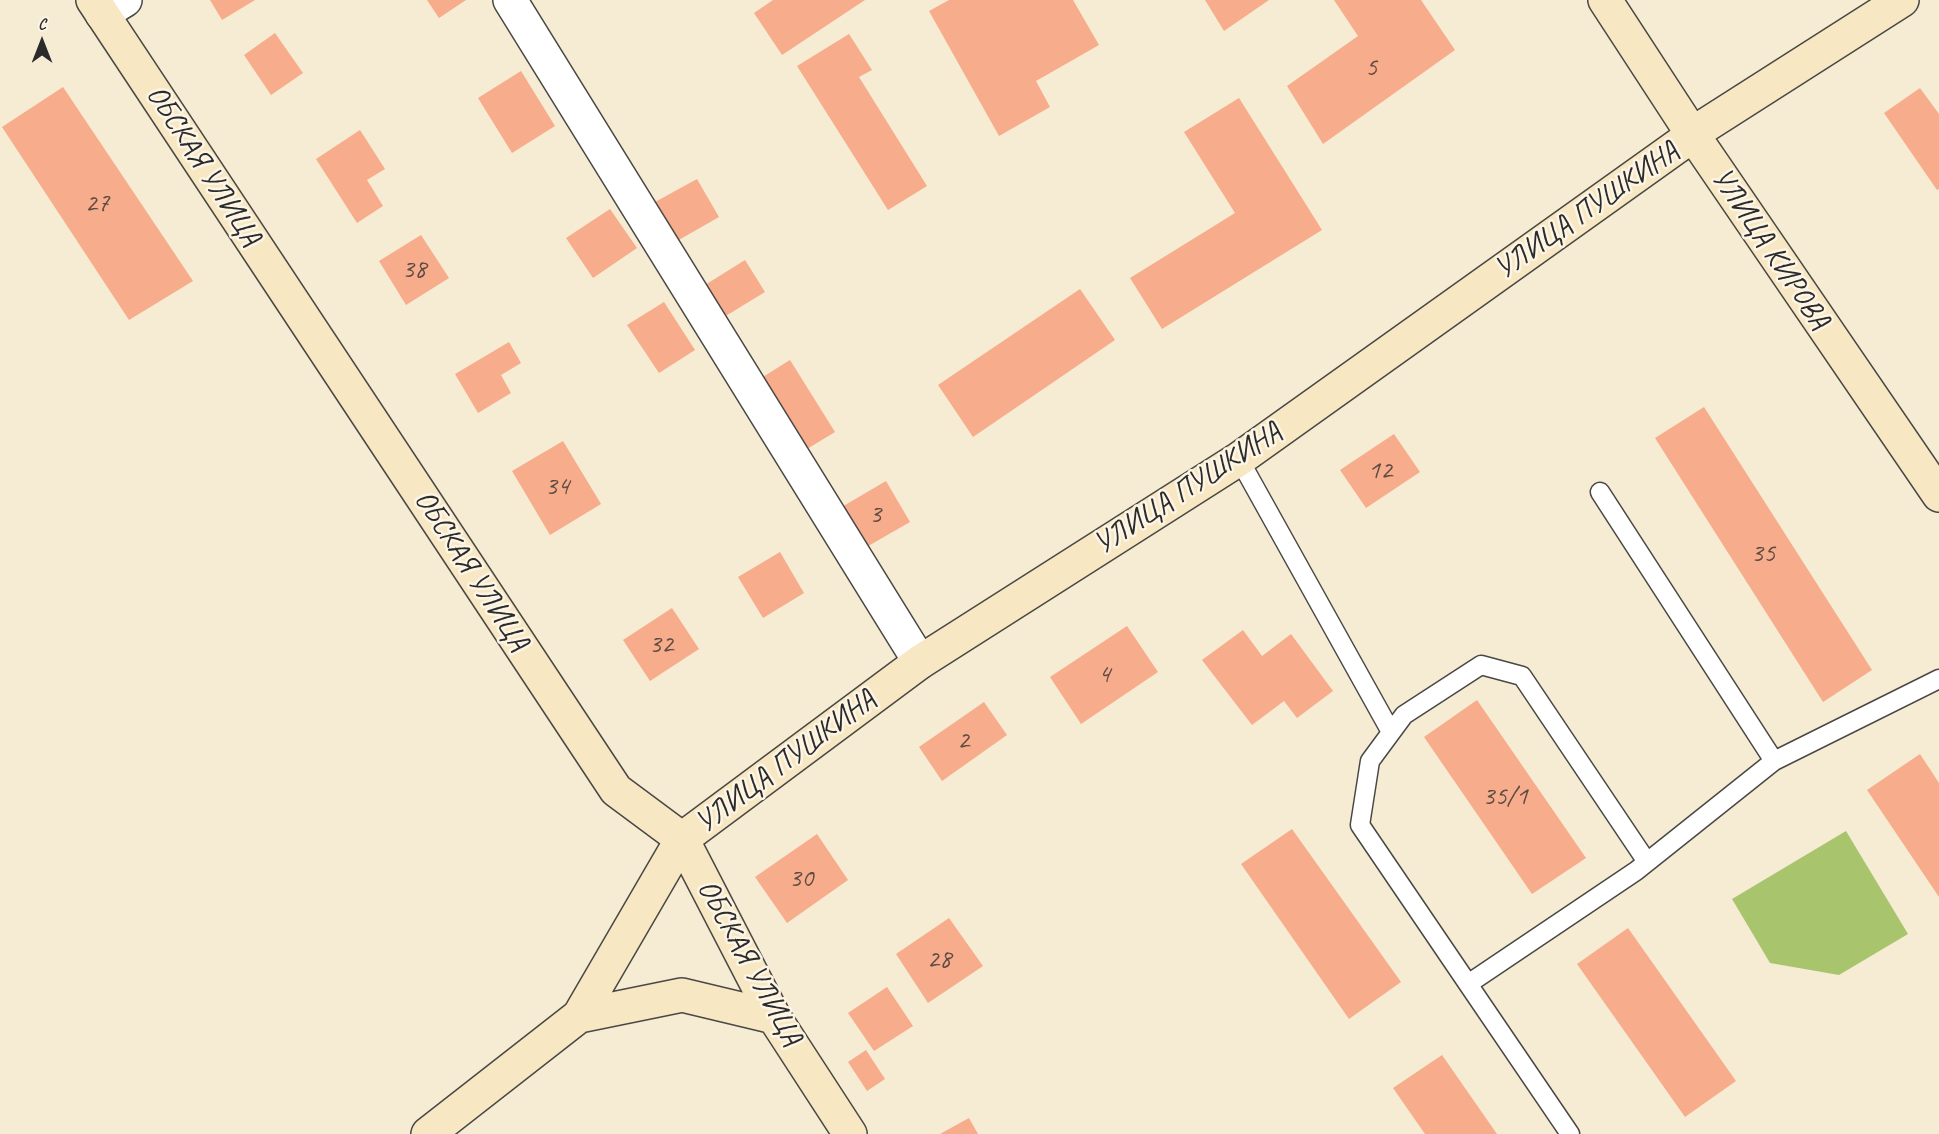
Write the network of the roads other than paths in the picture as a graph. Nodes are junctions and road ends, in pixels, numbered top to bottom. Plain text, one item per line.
1 (510, 0) edge
2 (1605, 0) edge
3 (1902, 0) edge
4 (107, 5) edge
5 (1693, 135) junction
6 (1239, 459) junction
7 (1600, 492) dead end
8 (1939, 495) edge
9 (920, 662) junction
10 (1939, 679) edge
11 (1391, 732) junction
12 (1774, 761) junction
13 (682, 839) junction
14 (1647, 862) junction
15 (1468, 984) junction
16 (579, 1016) junction
17 (774, 1017) junction
18 (428, 1134) edge
19 (850, 1134) edge
20 (1570, 1134) edge

1 - 9 street
2 - 5 street, УЛИЦА КИРОВА
3 - 5 street, УЛИЦА ПУШКИНА
4 - 13 street, ОБСКАЯ УЛИЦА
5 - 6 street, УЛИЦА ПУШКИНА
5 - 8 street, УЛИЦА КИРОВА
6 - 9 street, УЛИЦА ПУШКИНА
6 - 11 lane
7 - 12 lane
9 - 13 street, УЛИЦА ПУШКИНА
10 - 12 lane
11 - 14 lane
11 - 15 lane
12 - 14 lane
13 - 16 street
13 - 17 street, ОБСКАЯ УЛИЦА
14 - 15 lane
15 - 20 lane
16 - 17 street
16 - 18 street
17 - 19 street, ОБСКАЯ УЛИЦА

